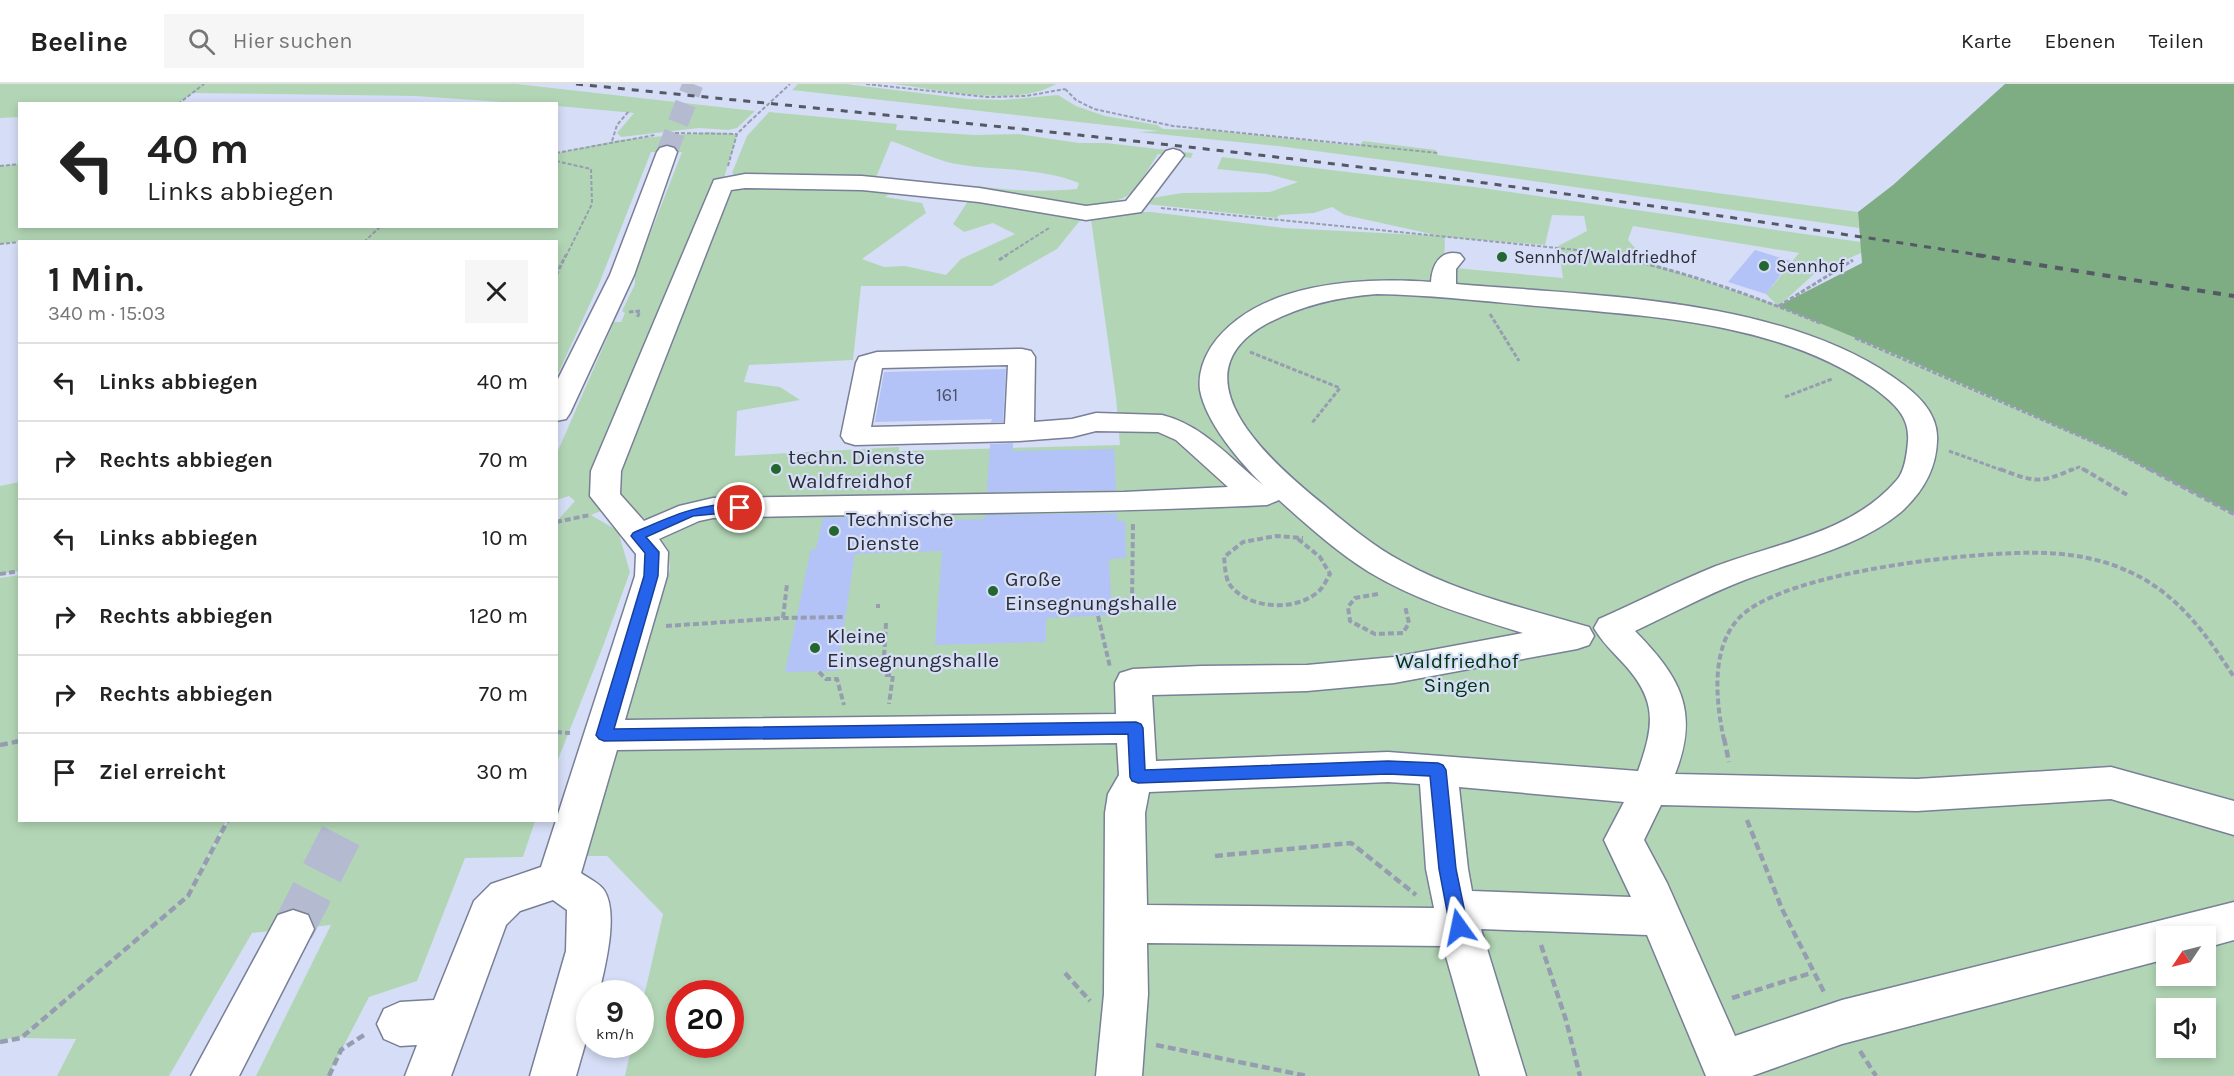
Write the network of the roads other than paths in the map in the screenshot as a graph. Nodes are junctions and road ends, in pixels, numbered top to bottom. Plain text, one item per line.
1 (668, 140) tunnel mouth
2 (1173, 155) dead end
3 (1452, 259) dead end
4 (1457, 291) junction
5 (558, 409) edge
6 (1019, 432) junction
7 (1290, 494) junction
8 (1255, 495) junction
9 (638, 536) junction
10 (1611, 628) junction
11 (1577, 636) junction
12 (1136, 728) junction
13 (604, 735) junction
14 (1438, 770) junction
15 (1138, 777) junction
16 (1650, 787) junction
17 (2234, 818) edge
18 (558, 880) junction
19 (1660, 917) junction
20 (1457, 918) junction
21 (2234, 921) edge
22 (1125, 924) junction
23 (2215, 926) edge
24 (293, 928) tunnel mouth
25 (2156, 942) edge
26 (449, 1021) junction
27 (400, 1024) road end
28 (1120, 1056) edge
29 (1726, 1070) edge
30 (214, 1076) edge
31 (428, 1076) edge
32 (553, 1076) edge
33 (1503, 1076) edge

1 - 5 main road
2 - 9 main road
3 - 4 main road
4 - 7 main road
4 - 10 main road
6 - 6 main road
6 - 8 main road
7 - 8 main road
7 - 11 main road
8 - 9 main road
9 - 13 main road
10 - 11 main road
10 - 16 main road
11 - 12 main road
12 - 13 main road
12 - 15 main road
13 - 18 main road
14 - 15 main road
14 - 16 main road
14 - 20 main road
15 - 22 main road
16 - 17 main road
16 - 19 main road
18 - 26 main road
18 - 32 main road
19 - 20 main road
19 - 29 main road
20 - 22 main road
20 - 33 main road
21 - 23 main road
22 - 28 main road
24 - 30 main road
25 - 29 main road
26 - 27 main road
26 - 31 main road

